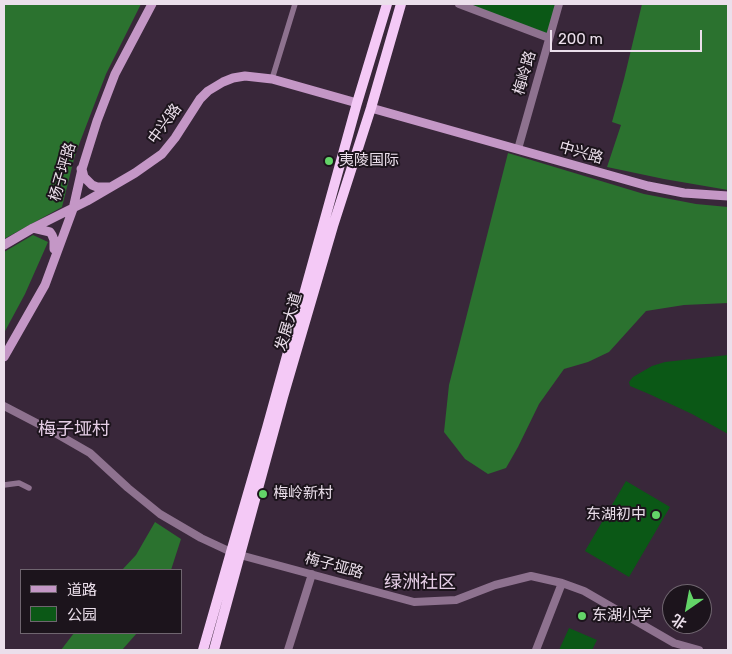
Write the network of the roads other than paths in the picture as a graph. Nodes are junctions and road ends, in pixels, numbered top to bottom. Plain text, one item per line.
1 (146, 4) edge
2 (152, 4) edge
3 (295, 4) edge
4 (387, 4) edge
5 (401, 4) edge
6 (458, 4) edge
7 (559, 4) edge
8 (549, 38) junction
9 (272, 79) junction
10 (357, 103) junction
11 (371, 108) junction
12 (518, 149) junction
13 (80, 169) junction
14 (113, 186) junction
15 (728, 196) edge
16 (70, 210) junction
17 (33, 228) junction
18 (4, 245) edge
19 (54, 250) junction
20 (4, 346) edge
21 (4, 357) edge
22 (4, 406) edge
23 (4, 485) edge
24 (29, 488) dead end
25 (235, 553) junction
26 (312, 574) junction
27 (562, 583) junction
28 (204, 650) edge
29 (214, 650) edge
30 (288, 650) edge
31 (536, 650) edge
32 (699, 650) edge

1 - 13 main road, 杨子坪路
2 - 13 main road, 杨子坪路
3 - 9 street
4 - 10 highway, 发展大道
5 - 11 highway, 发展大道
6 - 8 street
7 - 8 street, 梅岭路
8 - 12 street, 梅岭路
9 - 10 main road, 中兴路
9 - 14 main road, 中兴路
10 - 25 highway, 发展大道
11 - 12 main road, 中兴路
11 - 25 highway, 发展大道
12 - 15 main road, 中兴路
13 - 14 main road
13 - 16 main road, 杨子坪路
14 - 16 main road, 中兴路
16 - 17 main road, 中兴路
16 - 19 main road, 杨子坪路
16 - 21 main road
17 - 18 main road, 中兴路
17 - 19 main road
19 - 20 main road, 杨子坪路
22 - 25 street, 梅子垭路
23 - 24 street
25 - 26 street, 梅子垭路
25 - 28 highway, 发展大道
25 - 29 highway, 发展大道
26 - 27 street, 梅子垭路
26 - 30 street
27 - 31 street
27 - 32 street, 梅子垭路

